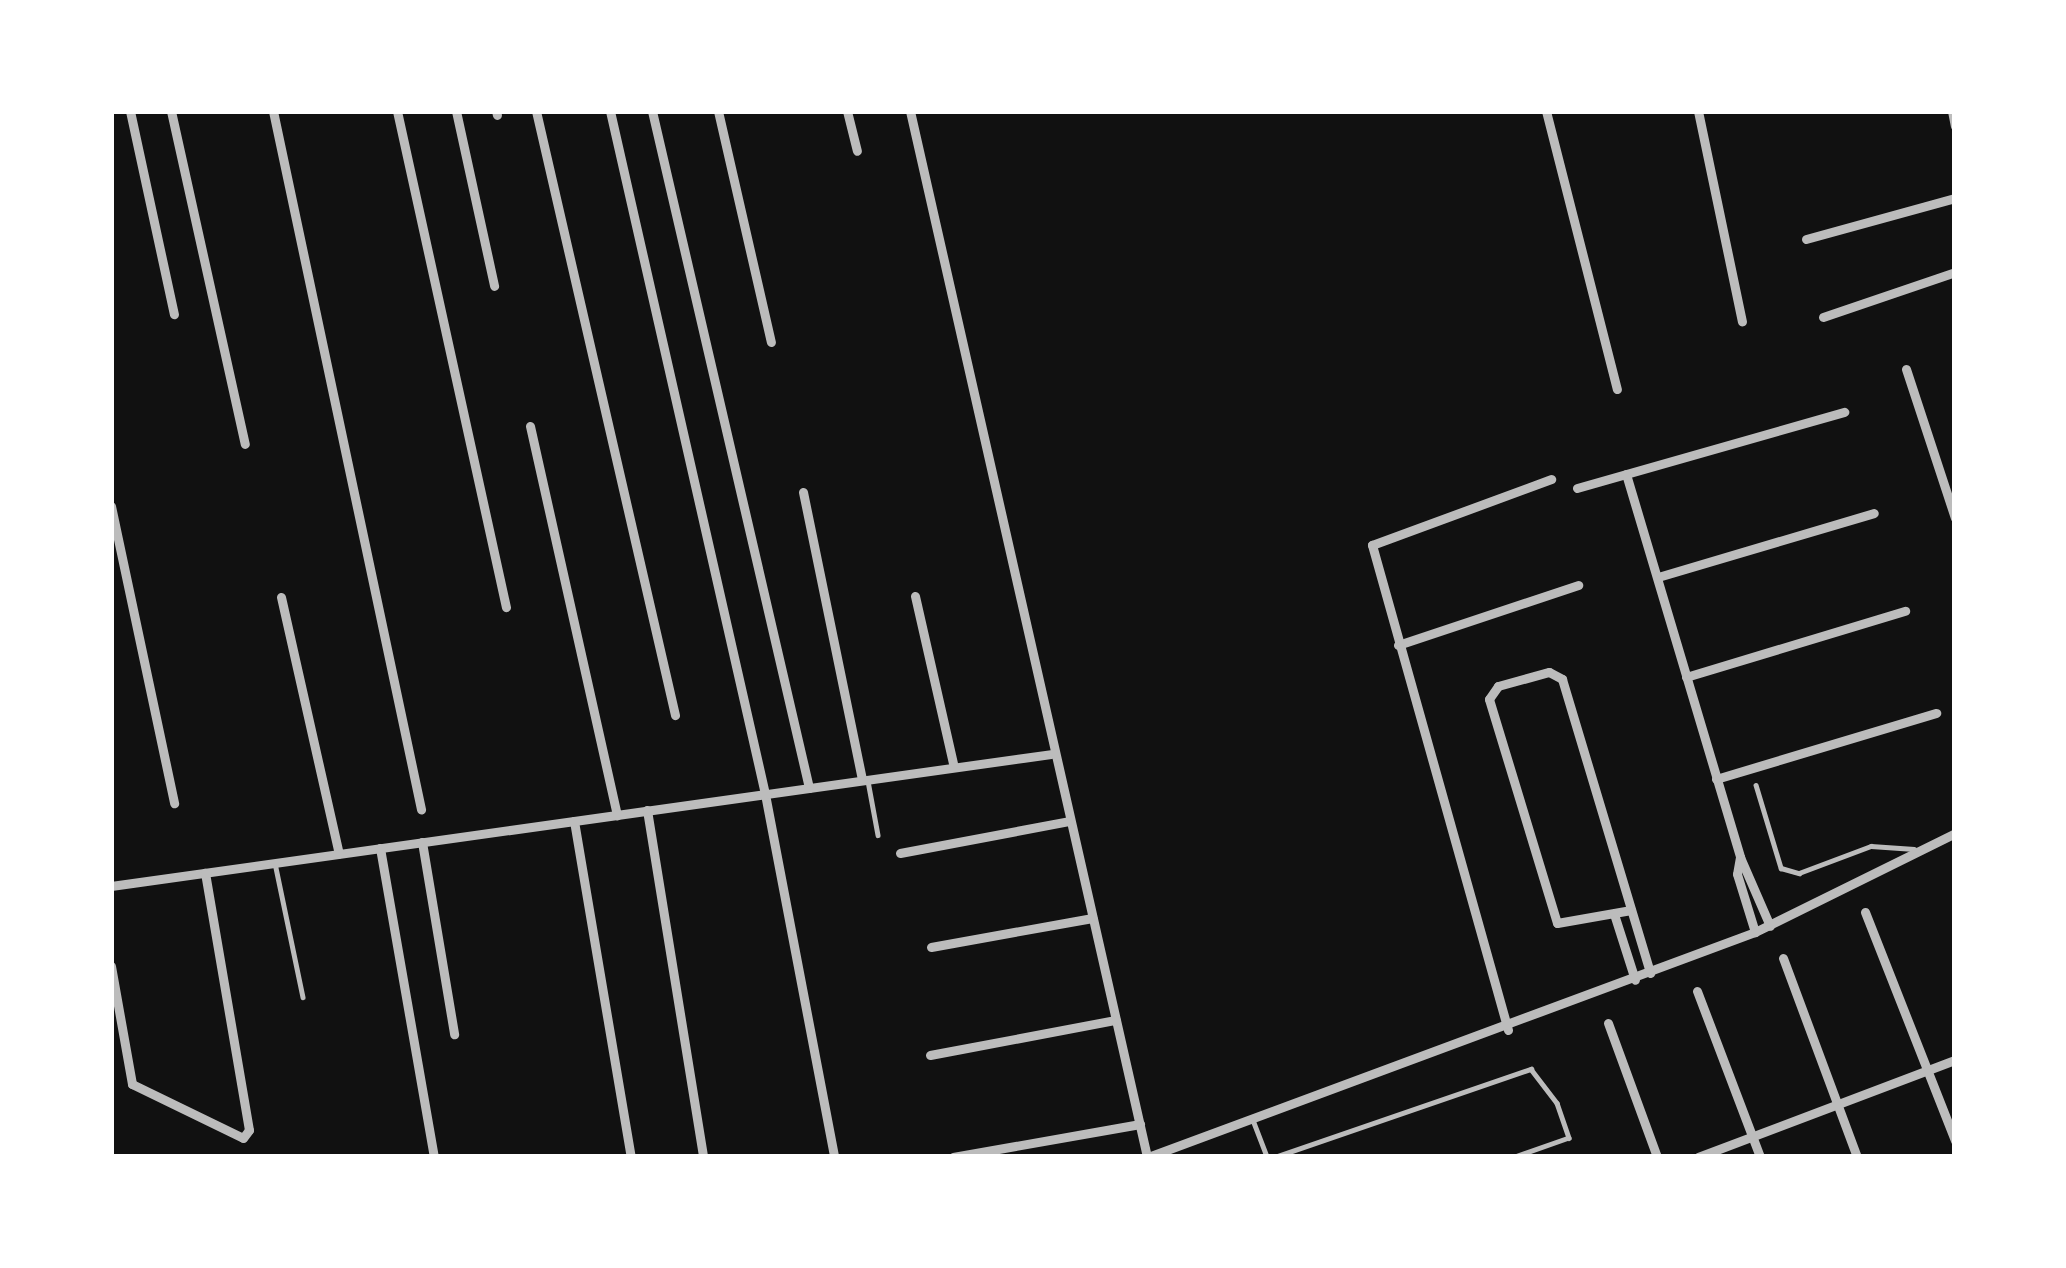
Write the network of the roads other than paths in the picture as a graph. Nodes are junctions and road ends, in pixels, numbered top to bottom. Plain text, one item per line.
1 (130, 111) edge
2 (171, 111) edge
3 (273, 111) edge
4 (397, 111) edge
5 (456, 111) edge
6 (536, 111) edge
7 (610, 111) edge
8 (652, 111) edge
9 (718, 111) edge
10 (847, 111) edge
11 (910, 111) edge
12 (1546, 111) edge
13 (1698, 111) edge
14 (1952, 111) edge
15 (1955, 126) edge
16 (856, 151) dead end
17 (1955, 198) edge
18 (1806, 238) dead end
19 (1955, 272) edge
20 (494, 286) dead end
21 (174, 314) dead end
22 (1823, 316) dead end
23 (1742, 321) dead end
24 (771, 342) dead end
25 (1906, 369) dead end
26 (1617, 388) dead end
27 (1844, 412) dead end
28 (530, 426) dead end
29 (244, 444) dead end
30 (1955, 458) edge
31 (1938, 464) junction
32 (1626, 474) junction
33 (1551, 479) dead end
34 (1577, 488) dead end
35 (803, 492) dead end
36 (111, 506) edge
37 (1874, 513) dead end
38 (1955, 518) edge
39 (1658, 577) junction
40 (1578, 585) dead end
41 (915, 596) dead end
42 (280, 598) dead end
43 (506, 607) dead end
44 (1905, 611) dead end
45 (1398, 645) junction
46 (1686, 677) junction
47 (1936, 712) dead end
48 (676, 715) dead end
49 (1052, 754) junction
50 (954, 767) junction
51 (1716, 778) junction
52 (865, 780) junction
53 (1756, 785) dead end
54 (808, 788) junction
55 (764, 794) junction
56 (174, 803) dead end
57 (422, 809) dead end
58 (647, 810) junction
59 (617, 814) junction
60 (574, 821) junction
61 (1070, 821) junction
62 (1955, 833) edge
63 (878, 835) dead end
64 (422, 842) junction
65 (380, 848) junction
66 (1914, 849) junction
67 (900, 853) dead end
68 (339, 854) junction
69 (1740, 857) junction
70 (275, 863) junction
71 (205, 873) junction
72 (111, 886) edge
73 (1631, 910) junction
74 (1865, 912) dead end
75 (1614, 914) junction
76 (1092, 918) junction
77 (1770, 926) junction
78 (1755, 932) junction
79 (931, 947) dead end
80 (1783, 958) dead end
81 (111, 965) edge
82 (1651, 974) junction
83 (1634, 980) junction
84 (1697, 991) dead end
85 (303, 998) dead end
86 (1116, 1020) junction
87 (1608, 1024) dead end
88 (1508, 1030) junction
89 (454, 1034) dead end
90 (930, 1055) dead end
91 (1955, 1060) edge
92 (1928, 1071) junction
93 (1838, 1105) junction
94 (1253, 1120) junction
95 (1140, 1124) junction
96 (1752, 1137) junction
97 (1955, 1141) edge
98 (434, 1157) edge
99 (631, 1157) edge
100 (703, 1157) edge
101 (834, 1157) edge
102 (953, 1157) edge
103 (1147, 1157) edge
104 (1271, 1157) edge
105 (1515, 1157) edge
106 (1658, 1157) edge
107 (1698, 1157) edge
108 (1760, 1157) edge
109 (1857, 1157) edge

1 - 21 street
2 - 29 street
3 - 57 street
4 - 43 street
5 - 20 street
6 - 48 street
7 - 55 street
8 - 54 street
9 - 24 street
10 - 16 street
11 - 49 street
12 - 26 street
13 - 23 street
14 - 15 street
17 - 18 street
19 - 22 street
25 - 31 street
27 - 32 street
28 - 59 street
30 - 31 street
31 - 38 street
32 - 34 street
32 - 39 street
33 - 45 street
35 - 52 street
36 - 56 street
37 - 39 street
39 - 46 street
40 - 45 street
41 - 50 street
42 - 68 street
44 - 46 street
45 - 88 street
46 - 51 street
47 - 51 street
49 - 50 street
49 - 61 street
50 - 52 street
51 - 69 street
52 - 54 street
52 - 63 lane
53 - 66 lane
54 - 55 street
55 - 58 street
55 - 101 street
58 - 59 street
58 - 100 street
59 - 60 street
60 - 64 street
60 - 99 street
61 - 67 street
61 - 76 street
62 - 66 street
64 - 65 street
64 - 89 street
65 - 68 street
65 - 98 street
66 - 77 street
68 - 70 street
69 - 77 street
69 - 78 street
70 - 71 street
70 - 85 lane
71 - 72 street
71 - 81 street
73 - 75 street
73 - 75 street
73 - 82 street
74 - 92 street
75 - 83 street
76 - 79 street
76 - 86 street
77 - 78 street
78 - 82 street
80 - 93 street
82 - 83 street
83 - 88 street
84 - 96 street
86 - 90 street
86 - 95 street
87 - 106 street
88 - 94 street
91 - 92 street
92 - 93 street
92 - 97 street
93 - 96 street
93 - 109 street
94 - 103 street
94 - 104 lane
95 - 102 street
95 - 103 street
96 - 107 street
96 - 108 street
104 - 105 lane

